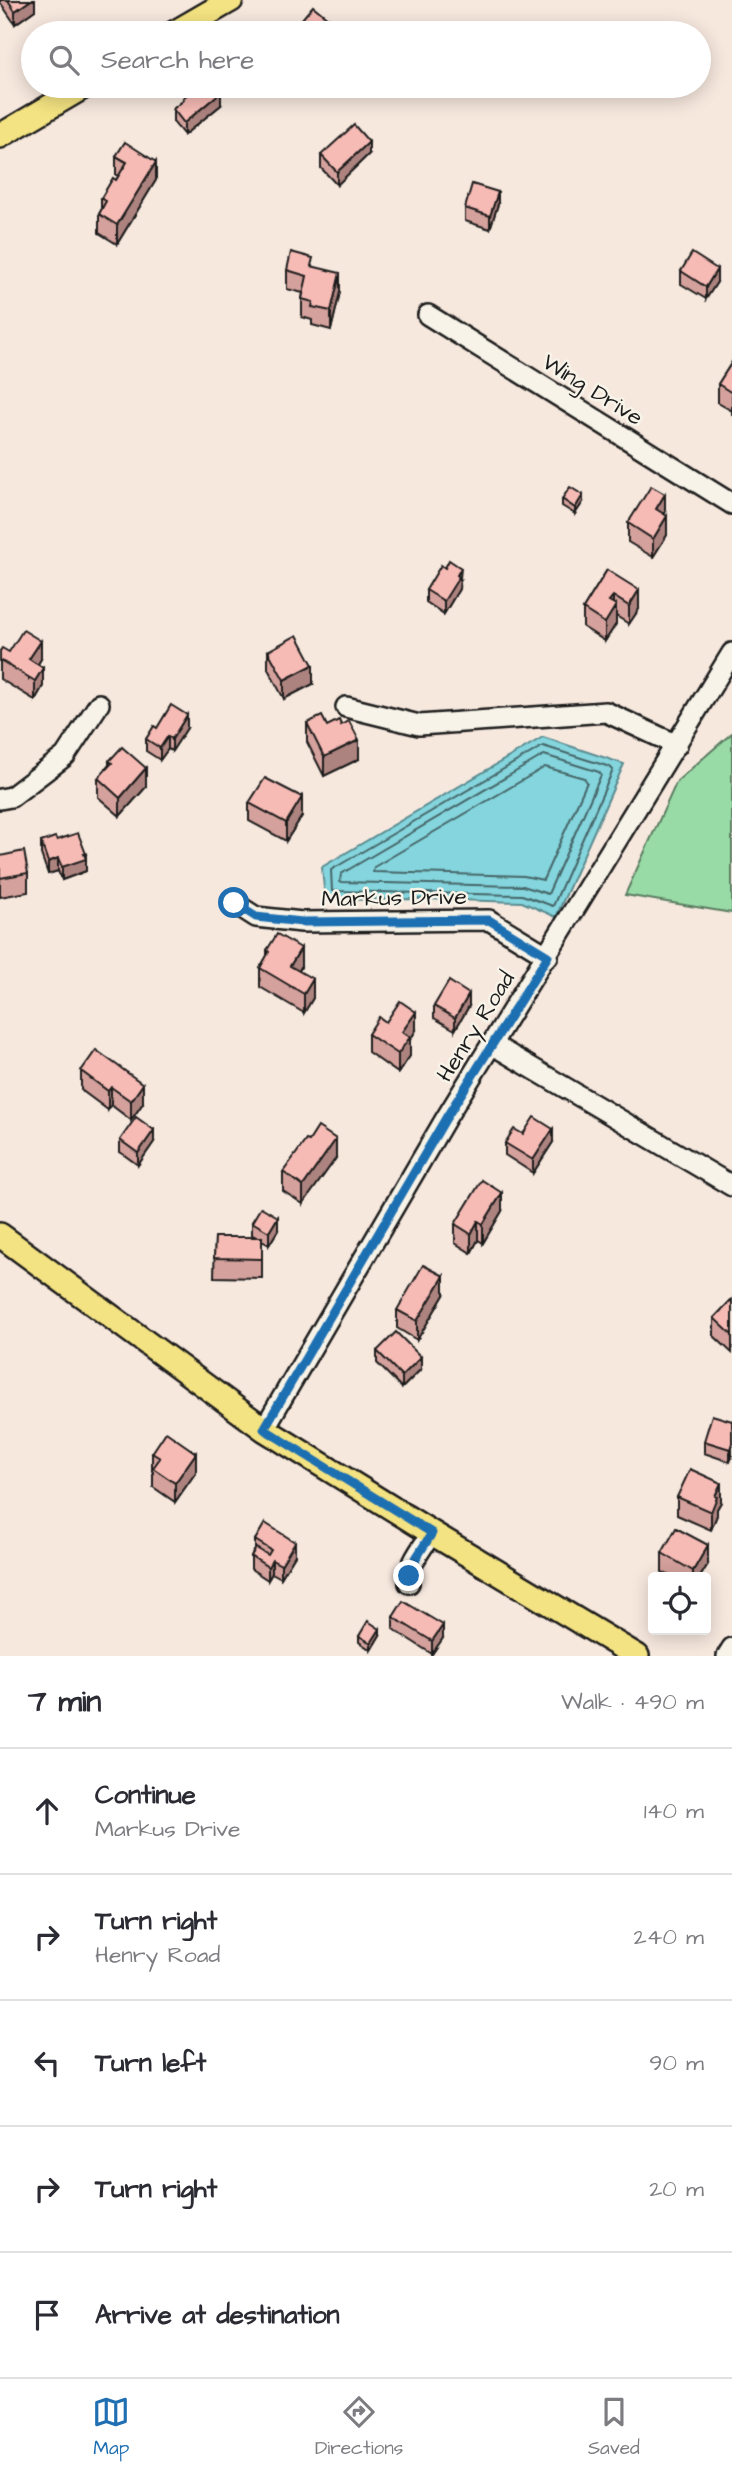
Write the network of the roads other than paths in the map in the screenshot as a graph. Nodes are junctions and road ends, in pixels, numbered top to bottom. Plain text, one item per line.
1 (231, 0) edge
2 (195, 21) edge
3 (65, 98) edge
4 (0, 136) edge
5 (428, 315) dead end
6 (732, 504) edge
7 (732, 653) edge
8 (99, 704) dead end
9 (346, 707) dead end
10 (677, 745) junction
11 (0, 799) edge
12 (234, 903) dead end
13 (548, 956) junction
14 (492, 1045) junction
15 (732, 1186) edge
16 (0, 1235) edge
17 (264, 1429) junction
18 (432, 1533) junction
19 (409, 1583) dead end
20 (732, 1648) edge
21 (637, 1656) edge
22 (727, 1656) edge

1 - 2 main road
3 - 4 main road
5 - 6 street, Wing Drive
7 - 10 street, Henry Road
8 - 11 street
9 - 10 street
10 - 13 street, Henry Road
12 - 13 street, Markus Drive
13 - 14 street, Henry Road
14 - 15 street
14 - 17 street, Henry Road
16 - 17 main road
17 - 18 main road
18 - 19 street
18 - 21 main road
20 - 22 street

